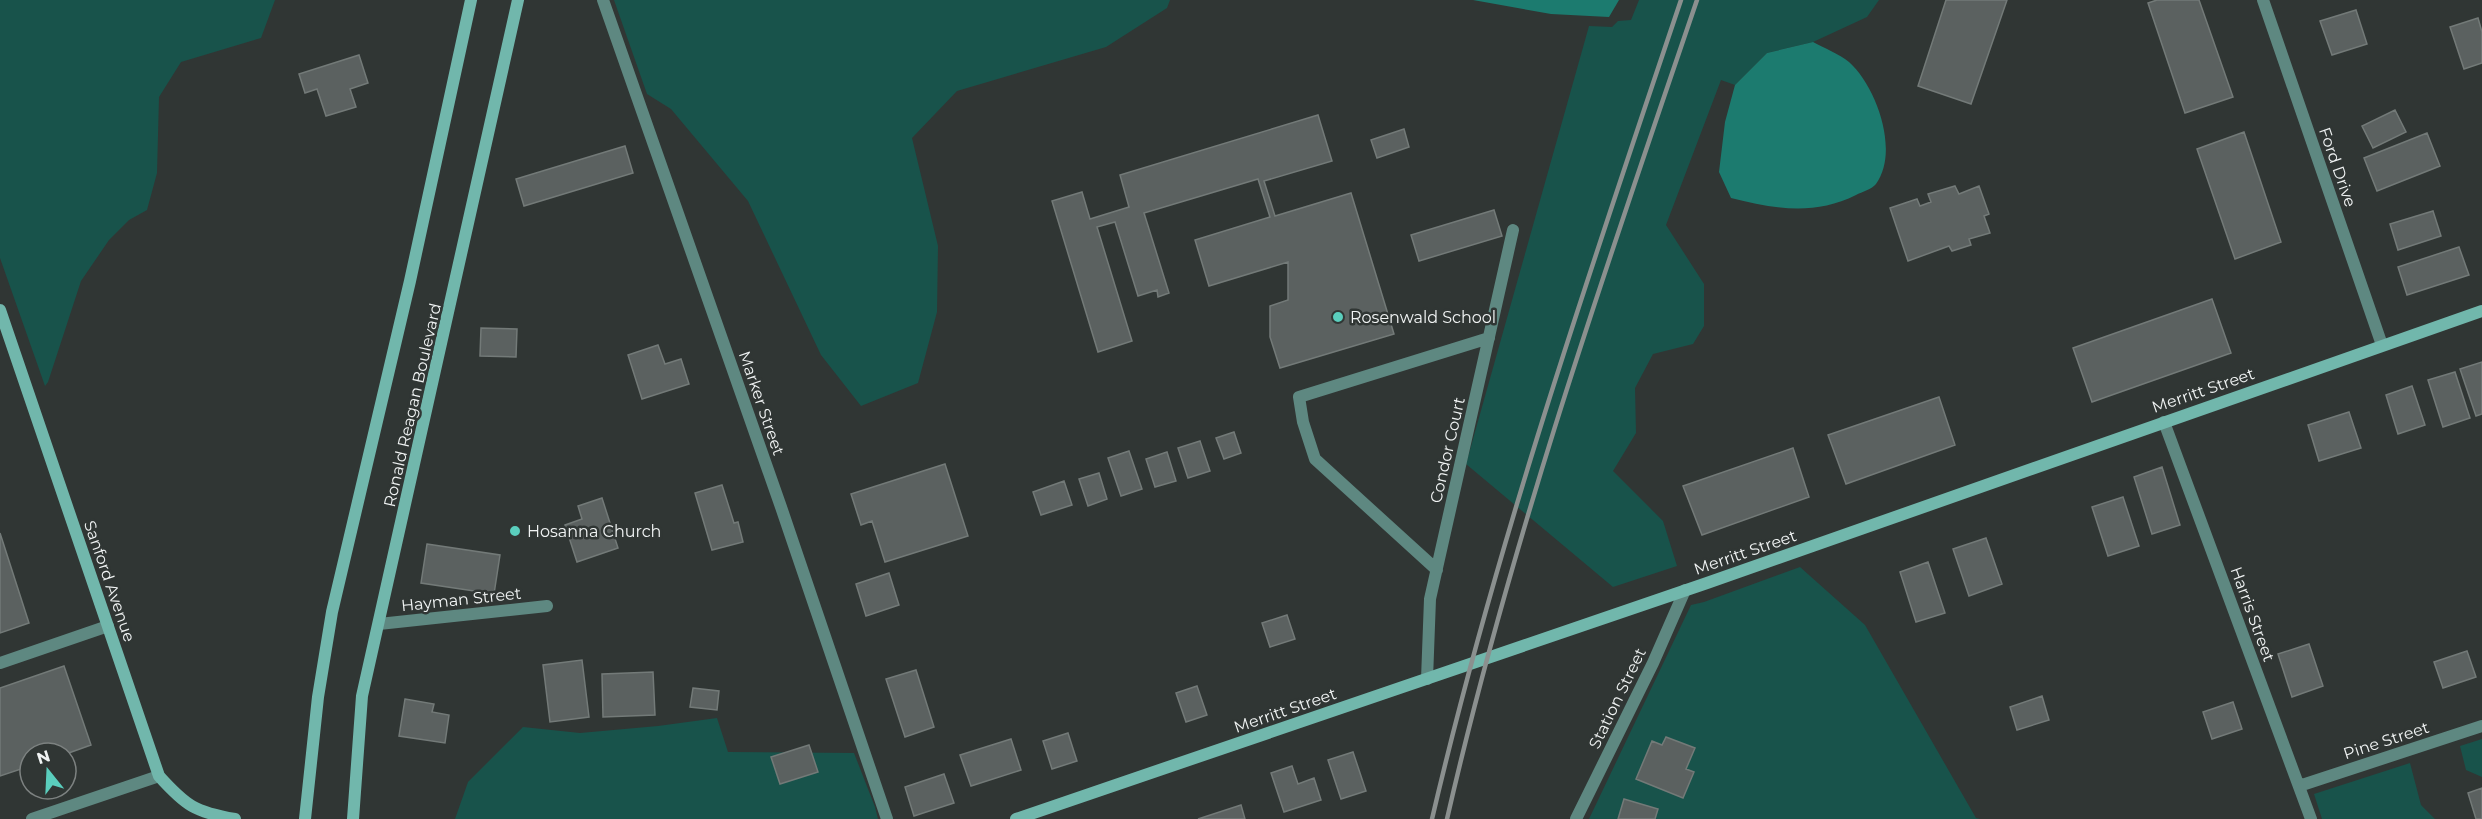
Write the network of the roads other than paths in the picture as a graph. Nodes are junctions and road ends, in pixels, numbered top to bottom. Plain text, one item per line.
1 (471, 0) edge
2 (518, 0) edge
3 (603, 0) edge
4 (2263, 0) edge
5 (1513, 230) dead end
6 (0, 310) edge
7 (2482, 311) edge
8 (1489, 338) junction
9 (2382, 345) junction
10 (2164, 422) junction
11 (1437, 570) junction
12 (1685, 590) junction
13 (547, 606) dead end
14 (379, 624) junction
15 (108, 626) junction
16 (0, 663) edge
17 (1427, 679) junction
18 (2482, 726) edge
19 (159, 776) junction
20 (2299, 786) junction
21 (204, 816) edge
22 (32, 819) edge
23 (235, 819) edge
24 (305, 819) edge
25 (353, 819) edge
26 (887, 819) edge
27 (1016, 819) edge
28 (1576, 819) edge
29 (2311, 819) edge

1 - 24 street, Ronald Reagan Boulevard
2 - 14 street, Ronald Reagan Boulevard
3 - 26 street, Marker Street
4 - 9 street, Ford Drive
5 - 8 street, Condor Court
6 - 15 street, Sanford Avenue
7 - 9 street, Merritt Street
8 - 11 street, Condor Court
8 - 11 street
9 - 10 street, Merritt Street
10 - 12 street, Merritt Street
10 - 20 street, Harris Street
11 - 17 street, Condor Court
12 - 17 street, Merritt Street
12 - 28 street, Station Street
13 - 14 street, Hayman Street
14 - 25 street, Ronald Reagan Boulevard
15 - 16 street
15 - 19 street, Sanford Avenue
17 - 27 street, Merritt Street
18 - 20 street, Pine Street
19 - 21 street, Sanford Avenue
19 - 22 street
20 - 29 street, Harris Street
21 - 23 street, Sanford Avenue

